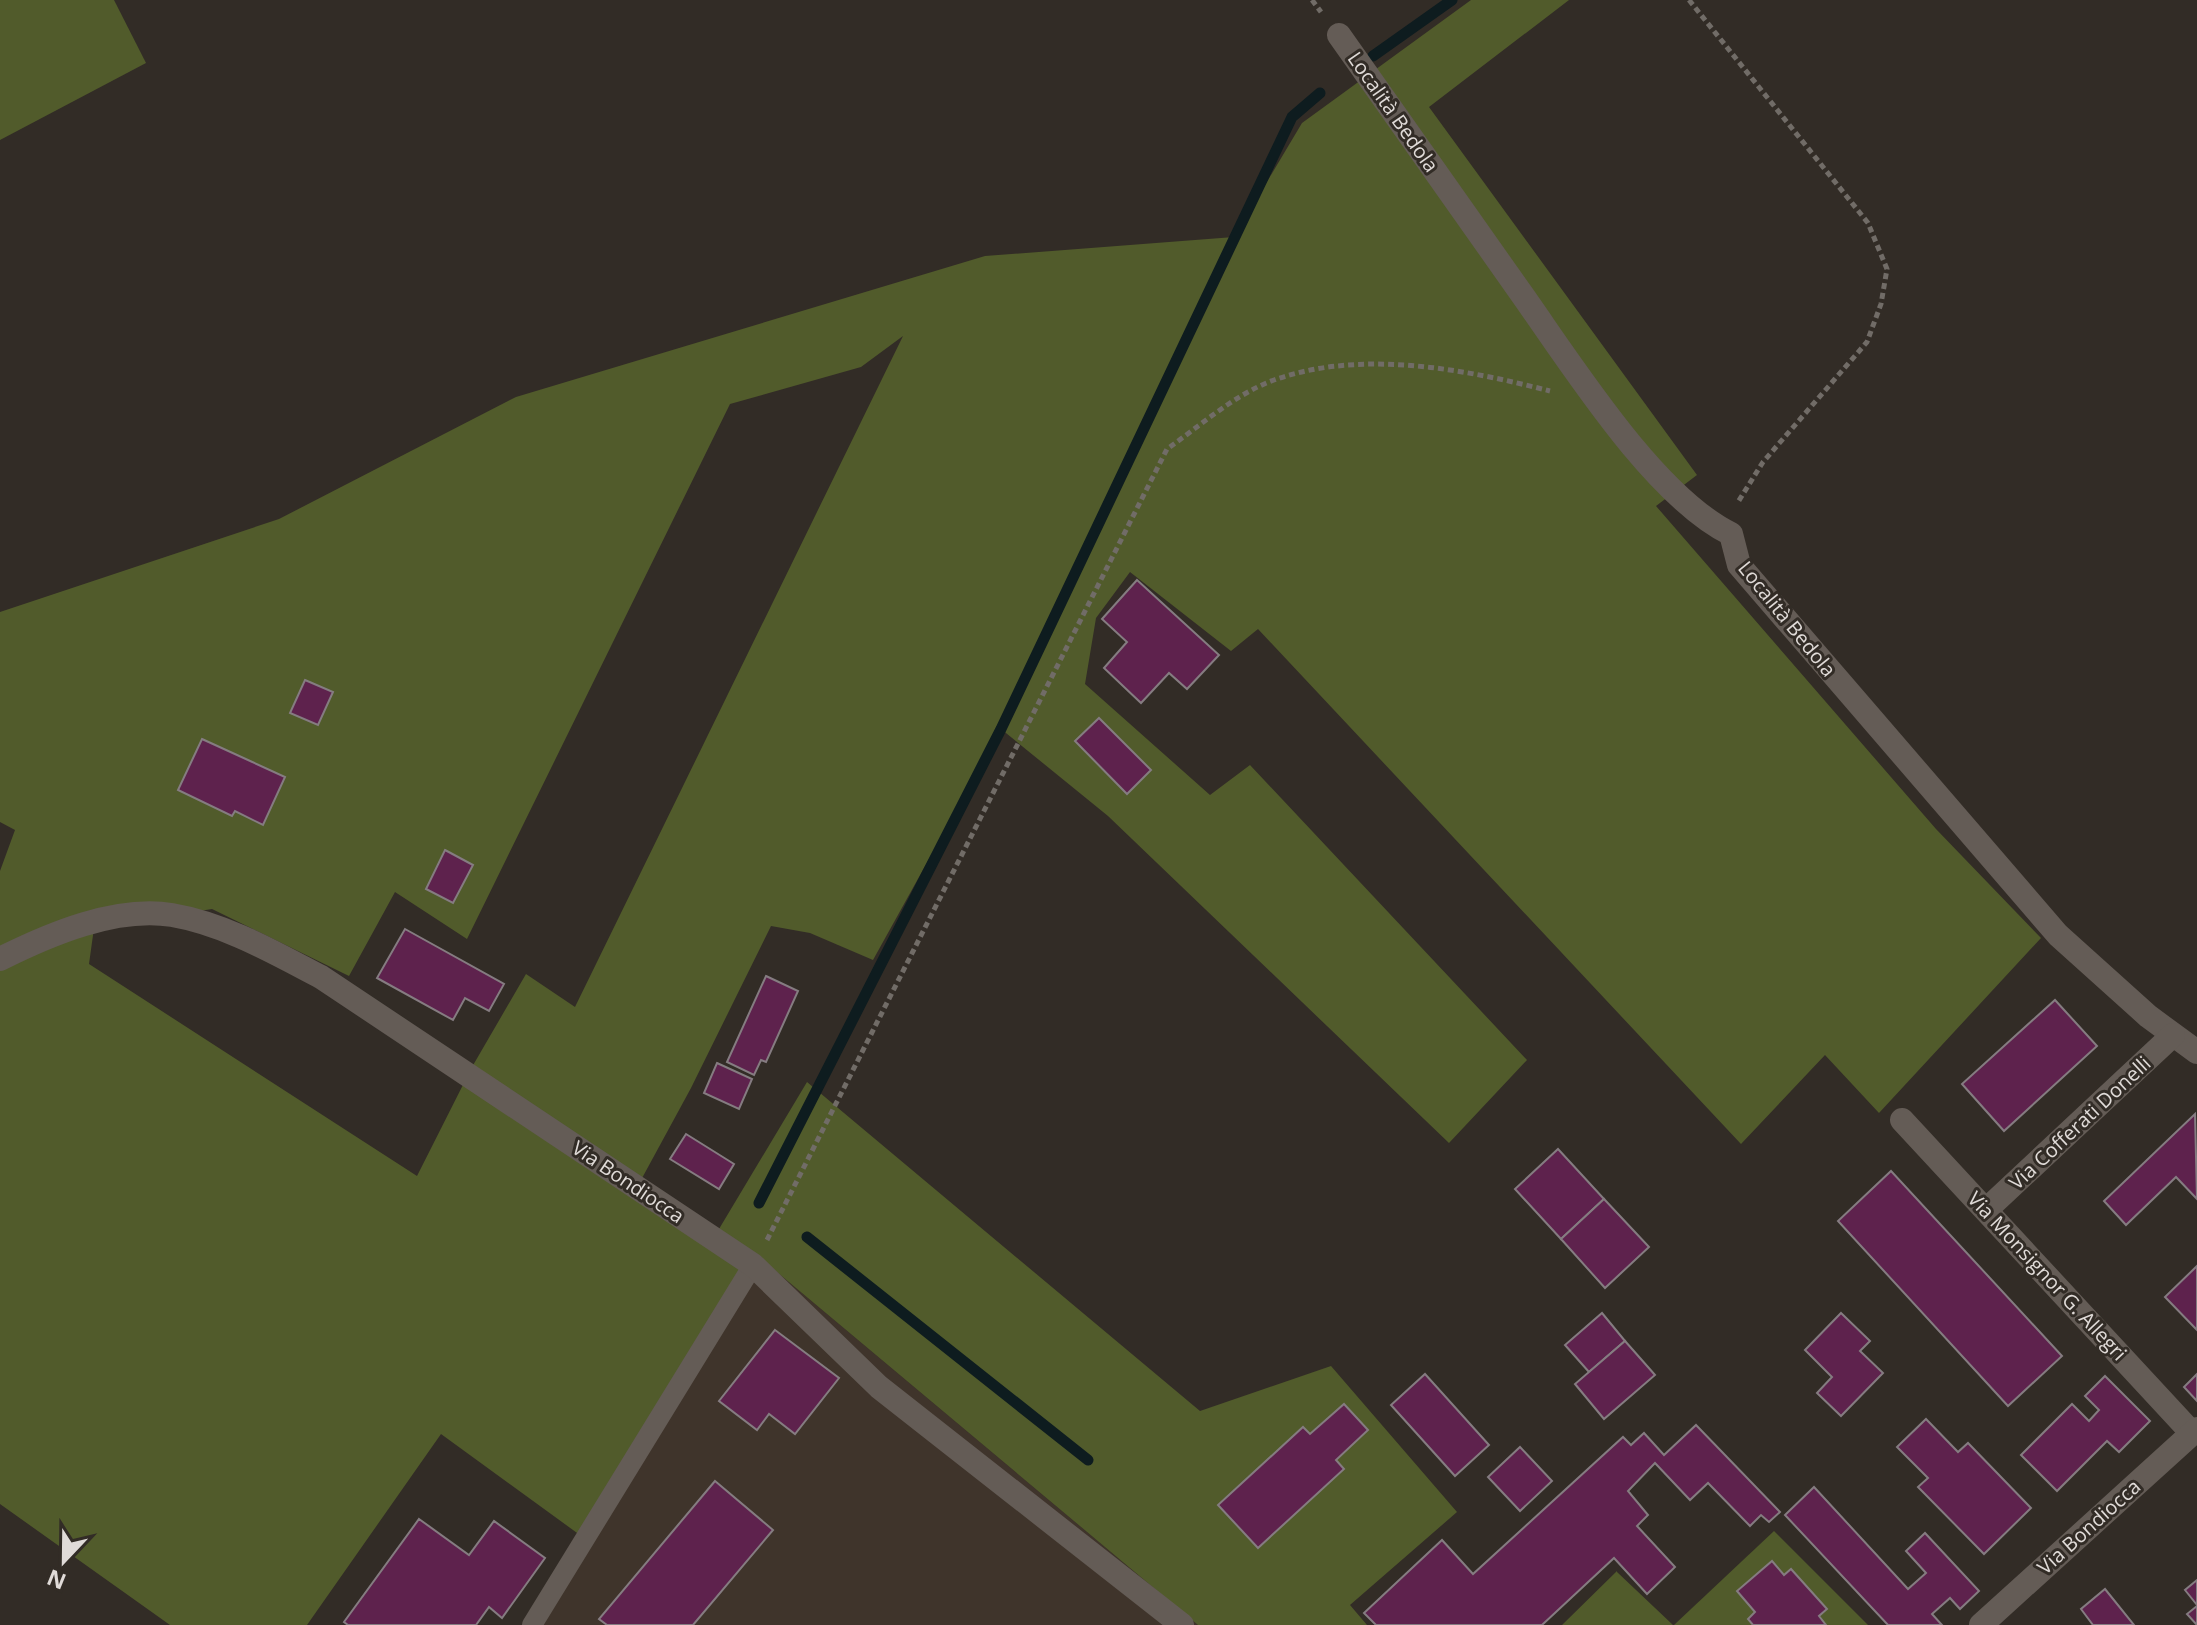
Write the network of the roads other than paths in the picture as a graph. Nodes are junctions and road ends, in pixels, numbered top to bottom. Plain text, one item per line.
1 (1339, 35) dead end
2 (0, 959) edge
3 (2173, 1035) junction
4 (2197, 1052) edge
5 (1902, 1120) dead end
6 (1986, 1210) junction
7 (753, 1265) junction
8 (2194, 1431) edge
9 (532, 1625) edge
10 (1182, 1625) edge
11 (1981, 1625) edge

1 - 3 street, Località Bedola
2 - 7 street, Via Bondiocca
3 - 4 street, Località Bedola
3 - 6 street, Via Cofferati Donelli
5 - 6 street, Via Monsignor G. Allegri
6 - 8 street, Via Monsignor G. Allegri
7 - 9 lane
7 - 10 street, Via Bondiocca
8 - 11 street, Via Bondiocca

